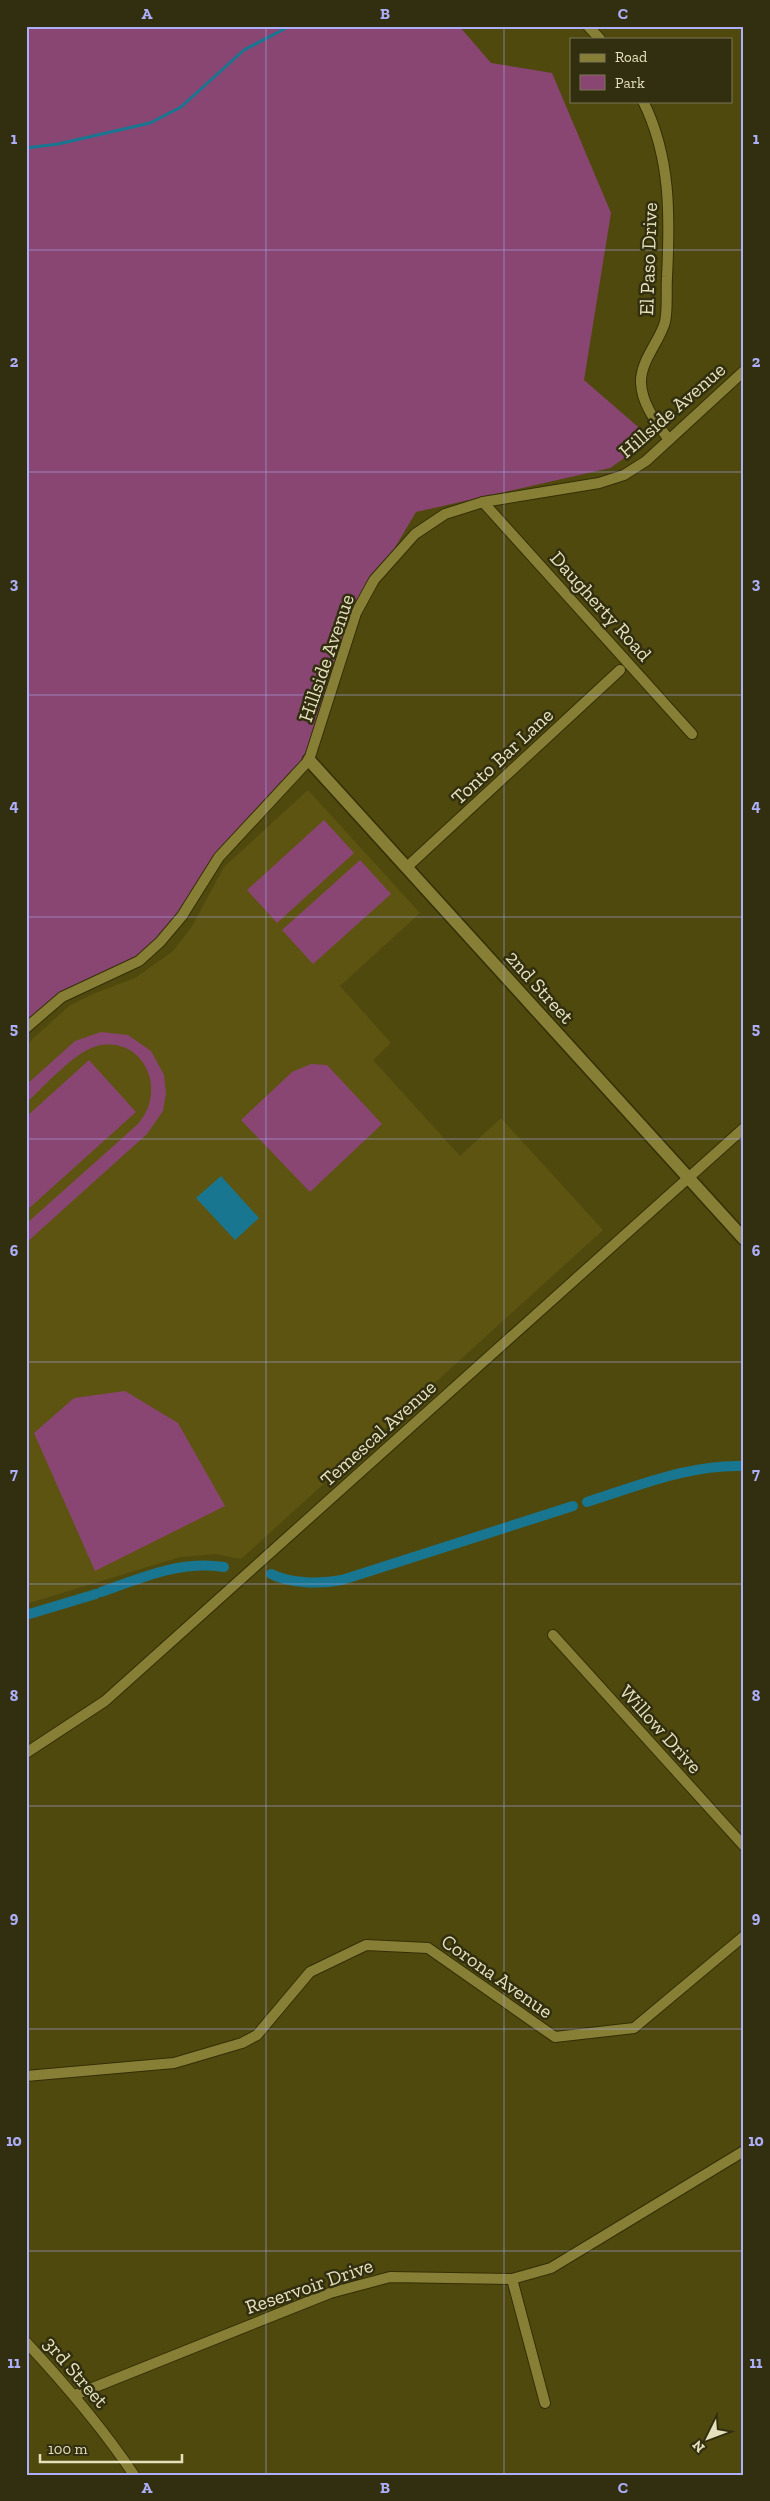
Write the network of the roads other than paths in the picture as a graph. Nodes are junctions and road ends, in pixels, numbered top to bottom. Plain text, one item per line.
1 (588, 26) edge
2 (599, 38) edge
3 (644, 102) edge
4 (744, 371) edge
5 (669, 440) junction
6 (483, 502) junction
7 (620, 670) dead end
8 (692, 734) dead end
9 (309, 760) junction
10 (407, 867) junction
11 (26, 1028) edge
12 (744, 1128) edge
13 (688, 1178) junction
14 (744, 1239) edge
15 (553, 1635) dead end
16 (26, 1753) edge
17 (744, 1846) edge
18 (744, 1936) edge
19 (26, 2076) edge
20 (744, 2151) edge
21 (512, 2279) junction
22 (26, 2342) edge
23 (75, 2395) junction
24 (545, 2403) dead end
25 (134, 2475) edge

1 - 2 street
3 - 5 street, El Paso Drive
4 - 5 street, Hillside Avenue
5 - 6 street, Hillside Avenue
6 - 8 street, Daugherty Road
6 - 9 street, Hillside Avenue
7 - 10 street, Tonto Bar Lane
9 - 10 street, 2nd Street
9 - 11 street, Hillside Avenue
10 - 13 street, 2nd Street
12 - 13 street, Temescal Avenue
13 - 14 street, 2nd Street
13 - 16 street, Temescal Avenue
15 - 17 street, Willow Drive
18 - 19 street, Corona Avenue
20 - 21 street, Reservoir Drive
21 - 23 street, Reservoir Drive
21 - 24 street
22 - 23 street, 3rd Street
23 - 25 street, 3rd Street

